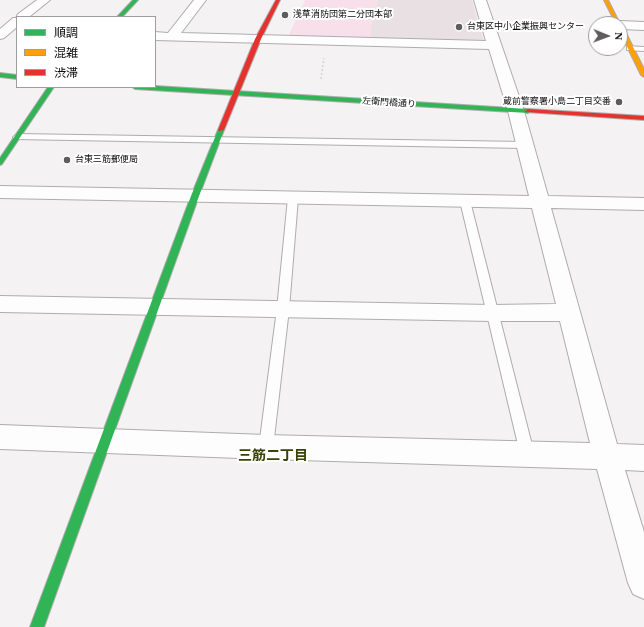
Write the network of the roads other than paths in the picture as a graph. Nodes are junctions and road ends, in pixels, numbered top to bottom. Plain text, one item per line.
1 (44, 0) edge
2 (136, 0) edge
3 (200, 0) edge
4 (278, 0) edge
5 (480, 0) edge
6 (606, 0) edge
7 (23, 16) edge
8 (120, 16) edge
9 (614, 16) edge
10 (11, 24) edge
11 (628, 25) edge
12 (644, 26) edge
13 (0, 35) edge
14 (156, 36) edge
15 (171, 37) junction
16 (258, 40) junction
17 (628, 44) edge
18 (494, 45) junction
19 (630, 48) junction
20 (644, 49) edge
21 (0, 75) edge
22 (644, 75) edge
23 (16, 77) edge
24 (50, 88) edge
25 (152, 88) edge
26 (236, 93) junction
27 (516, 111) junction
28 (644, 118) edge
29 (217, 141) junction
30 (525, 145) junction
31 (6, 150) edge
32 (0, 192) edge
33 (195, 196) junction
34 (293, 198) junction
35 (465, 201) junction
36 (541, 202) junction
37 (644, 204) edge
38 (0, 304) edge
39 (155, 306) junction
40 (283, 309) junction
41 (569, 312) junction
42 (492, 313) junction
43 (0, 436) edge
44 (105, 440) junction
45 (266, 447) junction
46 (527, 453) junction
47 (607, 456) junction
48 (644, 458) edge
49 (644, 583) edge
50 (38, 627) edge

1 - 7 street
2 - 8 street
3 - 15 street
4 - 16 street
5 - 18 street
6 - 9 street
10 - 13 street
11 - 12 street
14 - 15 street
15 - 16 street
16 - 18 street
16 - 26 street
17 - 19 street
18 - 27 street
19 - 20 lane
19 - 22 street
21 - 23 street
24 - 31 street
25 - 26 street, 左衛門橋通り
26 - 27 street, 左衛門橋通り
26 - 29 street
27 - 28 street, 左衛門橋通り
27 - 30 street
29 - 30 lane
29 - 31 lane
29 - 33 street
30 - 36 street
32 - 33 street
33 - 34 street
33 - 39 street
34 - 35 street
34 - 40 lane
35 - 36 street
35 - 42 lane
36 - 37 street
36 - 41 street
38 - 39 street
39 - 40 street
39 - 44 street
40 - 42 street
40 - 45 lane
41 - 42 street
41 - 47 street
42 - 46 lane
43 - 44 street
44 - 45 street
44 - 50 street
45 - 46 street
46 - 47 street
47 - 48 street
47 - 49 street

